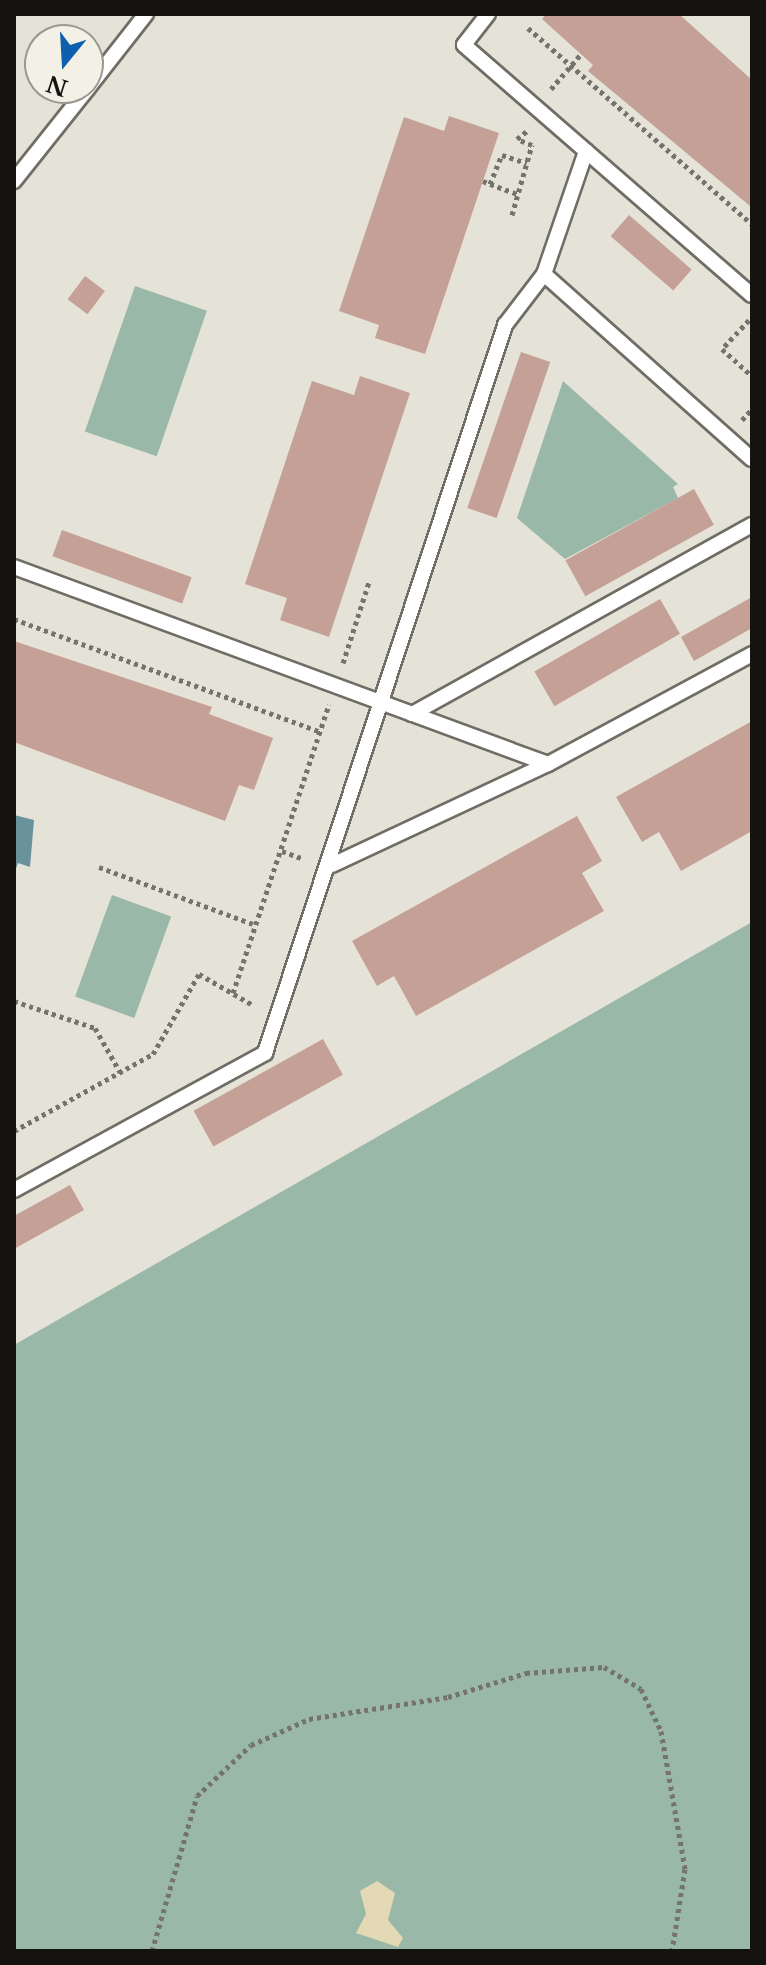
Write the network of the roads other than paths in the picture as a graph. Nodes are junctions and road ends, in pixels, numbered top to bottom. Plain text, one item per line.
1 (146, 14) edge
2 (488, 14) edge
3 (104, 68) edge
4 (75, 104) edge
5 (586, 151) junction
6 (14, 181) edge
7 (544, 274) junction
8 (752, 295) edge
9 (752, 459) edge
10 (752, 525) edge
11 (14, 567) edge
12 (752, 654) edge
13 (380, 703) junction
14 (412, 714) junction
15 (548, 764) junction
16 (332, 865) junction
17 (14, 1190) edge

1 - 3 lane
2 - 5 lane
4 - 6 lane
5 - 7 lane
5 - 8 lane
7 - 9 lane
7 - 13 lane
10 - 14 lane
11 - 13 lane
12 - 15 lane
13 - 14 lane
13 - 16 lane
14 - 15 lane
15 - 16 lane
16 - 17 lane

